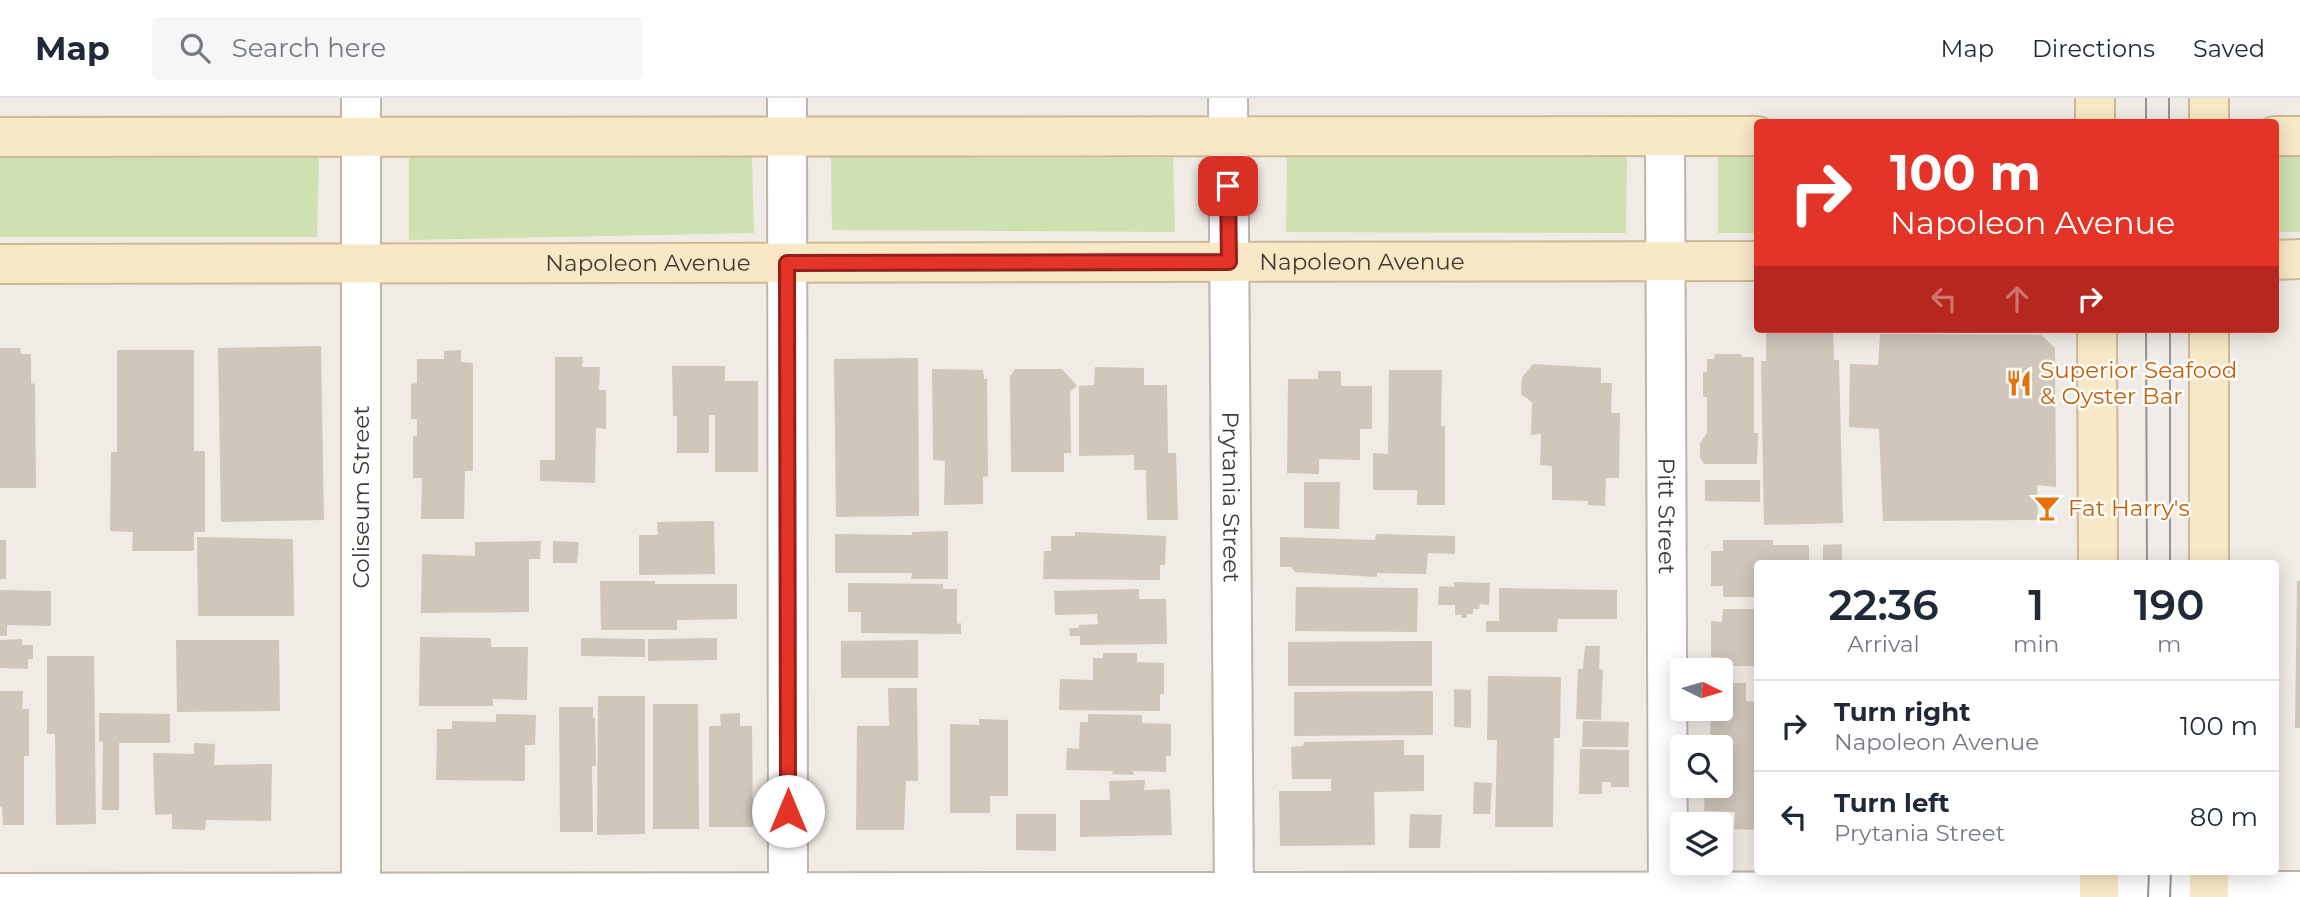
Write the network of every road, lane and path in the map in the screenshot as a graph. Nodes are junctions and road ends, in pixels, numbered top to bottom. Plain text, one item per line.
1 (361, 98) edge
2 (787, 98) edge
3 (1228, 98) edge
4 (2095, 98) edge
5 (2209, 98) edge
6 (2095, 119) edge
7 (2209, 119) edge
8 (787, 136) junction
9 (1228, 136) junction
10 (1665, 136) junction
11 (1754, 136) edge
12 (2279, 136) edge
13 (2300, 136) edge
14 (0, 137) edge
15 (361, 137) junction
16 (2279, 260) edge
17 (2300, 260) edge
18 (1666, 261) junction
19 (1754, 261) edge
20 (1229, 262) junction
21 (361, 263) junction
22 (787, 263) junction
23 (0, 264) edge
24 (2097, 333) edge
25 (2209, 333) edge
26 (2098, 560) edge
27 (2209, 560) edge
28 (2099, 887) edge
29 (2209, 887) edge
30 (2300, 891) edge
31 (0, 893) edge
32 (361, 895) edge
33 (788, 895) edge
34 (1234, 895) edge
35 (1668, 895) edge

1 - 15 street, Coliseum Street
2 - 8 street
3 - 9 street, Prytania Street
4 - 6 street
5 - 7 street
8 - 9 street
8 - 15 street
8 - 22 street
9 - 10 street
9 - 20 street, Prytania Street
10 - 11 street
10 - 18 street, Pitt Street
12 - 13 street
14 - 15 street
15 - 21 street, Coliseum Street
16 - 17 street
18 - 19 street, Napoleon Avenue
18 - 20 street, Napoleon Avenue
18 - 35 street, Pitt Street
20 - 22 street, Napoleon Avenue
20 - 34 street, Prytania Street
21 - 22 street, Napoleon Avenue
21 - 23 street, Napoleon Avenue
21 - 32 street, Coliseum Street
22 - 33 street
24 - 26 street
25 - 27 street
28 - 29 street
28 - 35 street
29 - 30 street
31 - 32 street
32 - 33 street
33 - 34 street
34 - 35 street

